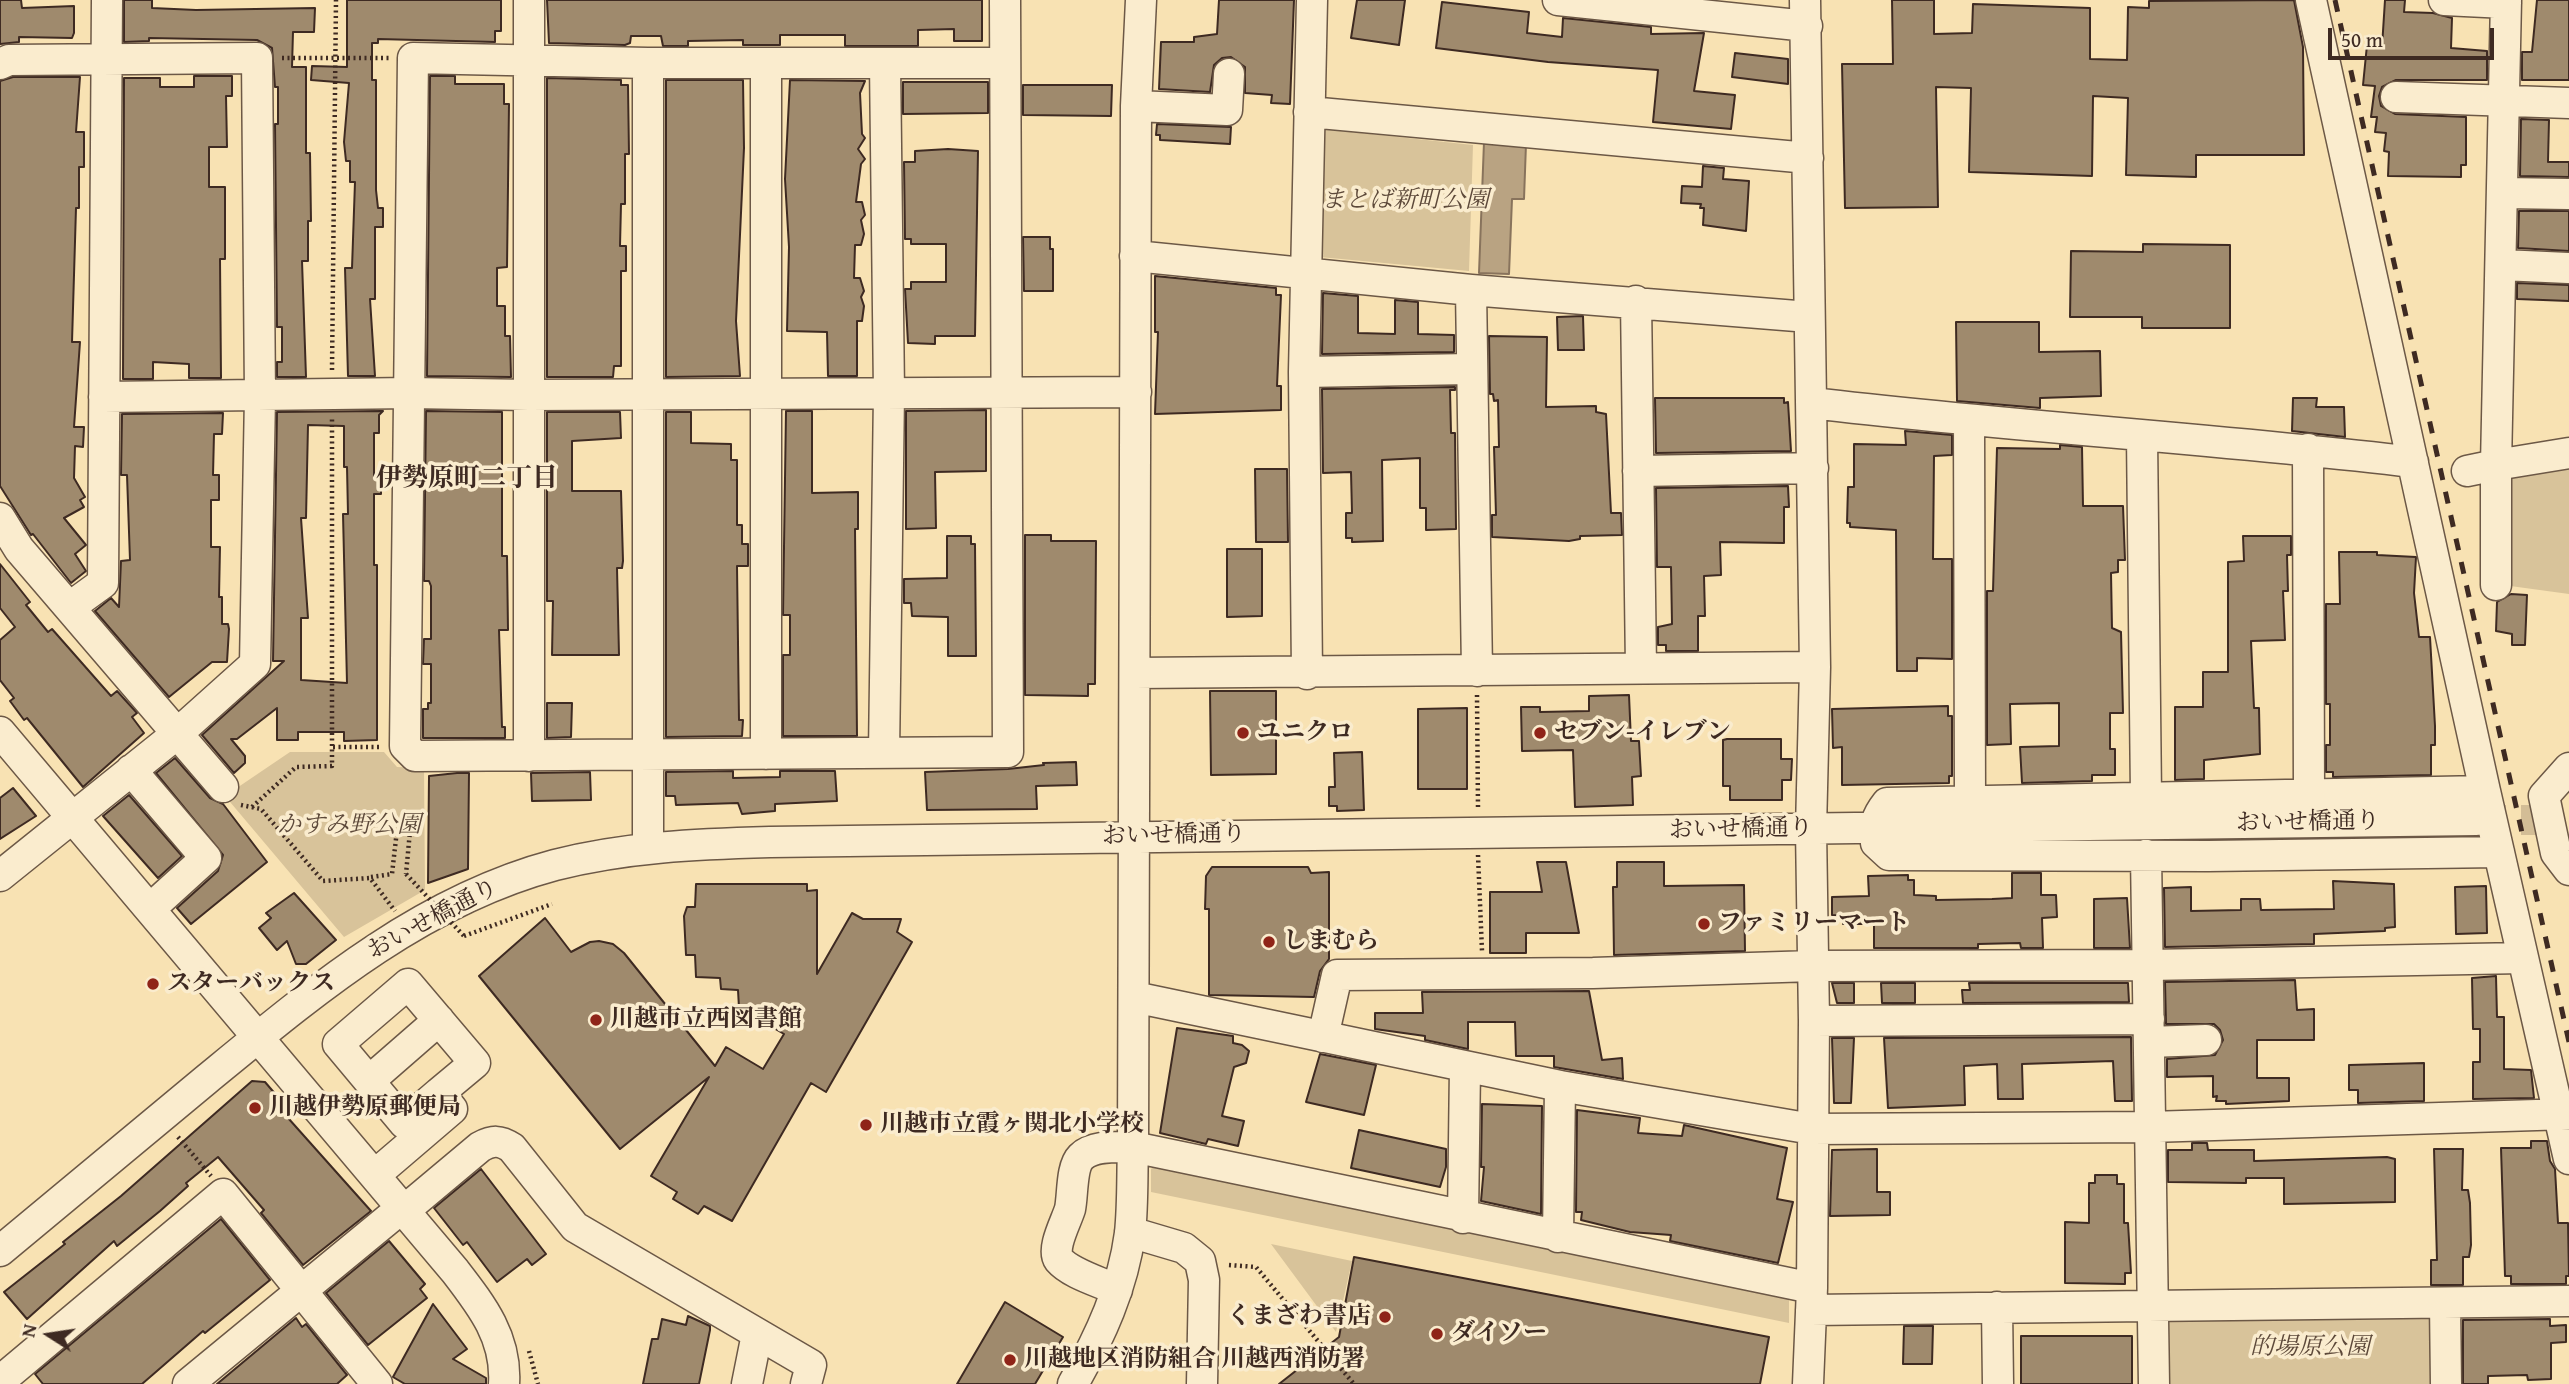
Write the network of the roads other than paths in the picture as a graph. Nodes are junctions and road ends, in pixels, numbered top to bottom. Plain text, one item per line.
1 (107, 0) edge
2 (529, 0) edge
3 (1005, 0) edge
4 (1141, 0) edge
5 (1312, 0) edge
6 (1558, 0) edge
7 (2311, 0) edge
8 (2444, 0) edge
9 (2506, 2) edge
10 (1806, 13) edge
11 (106, 59) junction
12 (528, 61) junction
13 (648, 63) junction
14 (766, 63) junction
15 (885, 63) junction
16 (1003, 63) junction
17 (0, 64) edge
18 (1228, 74) dead end
19 (2396, 97) dead end
20 (2504, 100) junction
21 (2569, 103) edge
22 (1136, 106) junction
23 (1309, 112) junction
24 (1808, 158) junction
25 (2504, 193) junction
26 (2568, 194) edge
27 (1135, 256) junction
28 (2502, 265) junction
29 (2568, 268) edge
30 (1306, 274) junction
31 (1471, 290) junction
32 (1636, 301) junction
33 (1809, 317) junction
34 (1469, 369) junction
35 (1304, 372) junction
36 (766, 392) junction
37 (1136, 392) junction
38 (410, 393) junction
39 (647, 393) junction
40 (889, 393) junction
41 (1005, 393) junction
42 (529, 395) junction
43 (260, 396) junction
44 (104, 397) junction
45 (1812, 404) junction
46 (1969, 422) junction
47 (2143, 436) junction
48 (2308, 449) junction
49 (2569, 453) edge
50 (2413, 462) junction
51 (2496, 465) junction
52 (1813, 468) junction
53 (1638, 471) junction
54 (2467, 471) dead end
55 (0, 518) edge
56 (2496, 584) dead end
57 (70, 607) junction
58 (1815, 667) junction
59 (1641, 668) junction
60 (1477, 671) junction
61 (1135, 673) junction
62 (1307, 674) junction
63 (0, 733) edge
64 (178, 733) junction
65 (647, 753) junction
66 (884, 753) junction
67 (766, 754) junction
68 (529, 756) junction
69 (2569, 768) edge
70 (131, 770) junction
71 (223, 787) road end
72 (2484, 791) junction
73 (2559, 792) edge
74 (2309, 795) junction
75 (2146, 797) junction
76 (1970, 800) junction
77 (71, 816) junction
78 (2476, 820) tunnel mouth
79 (1811, 829) junction
80 (1874, 829) junction
81 (1132, 837) junction
82 (648, 848) junction
83 (2499, 852) junction
84 (2146, 855) junction
85 (2567, 861) edge
86 (0, 876) edge
87 (151, 908) junction
88 (2523, 958) junction
89 (2149, 965) junction
90 (1813, 966) junction
91 (1134, 997) junction
92 (439, 1020) junction
93 (1814, 1021) junction
94 (2149, 1031) junction
95 (259, 1036) junction
96 (1323, 1037) junction
97 (2206, 1040) dead end
98 (1465, 1067) junction
99 (369, 1082) junction
100 (1560, 1086) junction
101 (439, 1093) junction
102 (2564, 1115) edge
103 (2150, 1127) junction
104 (1812, 1129) junction
105 (1133, 1147) junction
106 (2569, 1159) edge
107 (376, 1174) junction
108 (404, 1208) junction
109 (1463, 1218) junction
110 (1130, 1232) junction
111 (1558, 1237) junction
112 (0, 1251) edge
113 (303, 1290) junction
114 (1117, 1290) junction
115 (1812, 1299) junction
116 (2569, 1301) edge
117 (2445, 1303) junction
118 (2153, 1304) junction
119 (1997, 1307) junction
120 (757, 1334) junction
121 (1083, 1379) edge
122 (0, 1381) edge
123 (188, 1384) edge
124 (376, 1384) edge
125 (504, 1384) edge
126 (747, 1384) edge
127 (806, 1384) edge
128 (1202, 1384) edge
129 (1808, 1384) edge
130 (1998, 1384) edge
131 (2154, 1384) edge
132 (2446, 1384) edge

1 - 11 street
2 - 12 street
3 - 16 street
4 - 22 street
5 - 23 street
6 - 10 street
7 - 50 street
8 - 9 street
9 - 20 street
10 - 24 street
11 - 17 street
11 - 43 street
11 - 44 street
12 - 13 street
12 - 38 street
12 - 42 street
13 - 14 street
13 - 39 street
14 - 15 street
14 - 36 street
15 - 16 street
15 - 40 street
16 - 41 street
18 - 22 street
19 - 20 street
20 - 21 street
20 - 25 street
22 - 27 street
23 - 24 street
23 - 30 street
24 - 33 street
25 - 26 street
25 - 28 street
27 - 30 street
27 - 37 street
28 - 29 street
28 - 51 street
30 - 31 street
30 - 35 street
31 - 32 street
31 - 34 street
32 - 33 street
32 - 53 street
33 - 45 street
34 - 35 street
34 - 60 street
35 - 62 street
36 - 39 street
36 - 40 street
36 - 67 street
37 - 41 street
37 - 61 street
38 - 42 street
38 - 43 street
38 - 68 street
39 - 42 street
39 - 65 street
40 - 41 street
40 - 66 street
41 - 66 street
42 - 68 street
43 - 44 street
43 - 64 street
44 - 57 street
45 - 46 street
45 - 52 street
46 - 47 street
46 - 76 street
47 - 48 street
47 - 75 street
48 - 50 street
48 - 74 street
49 - 51 street
50 - 72 street
51 - 54 street
51 - 56 street
52 - 53 street
52 - 58 street
53 - 59 street
55 - 57 street
57 - 64 street
58 - 59 street
58 - 79 street
59 - 60 street
60 - 62 street
61 - 62 street
61 - 81 street
63 - 77 street
64 - 70 street
64 - 71 street
65 - 67 street
65 - 68 street
65 - 82 street
66 - 67 street
69 - 73 street
70 - 77 street
70 - 87 street
72 - 74 street
72 - 83 street
73 - 85 street
74 - 75 street
75 - 76 street
76 - 80 street
77 - 86 street
77 - 87 street
78 - 80 street, おいせ橋通り
79 - 80 street, おいせ橋通り
79 - 81 street, おいせ橋通り
79 - 90 street
80 - 84 street
81 - 82 street, おいせ橋通り
81 - 91 street
82 - 95 street, おいせ橋通り
83 - 84 street
83 - 88 street
84 - 89 street
87 - 95 street
88 - 89 street
88 - 102 street
89 - 90 street
89 - 94 street
90 - 93 street
90 - 96 street
91 - 96 street
91 - 105 street
92 - 99 street
92 - 99 street
92 - 101 street
93 - 94 street
93 - 104 street
94 - 97 street
94 - 103 street
95 - 107 street
95 - 112 street, おいせ橋通り
96 - 98 street
98 - 100 street
98 - 109 street
99 - 101 street
100 - 104 street
100 - 111 street
101 - 107 street
102 - 103 street
102 - 106 street
103 - 104 street
103 - 118 street
104 - 115 street
105 - 109 street
105 - 110 street
105 - 114 street
107 - 108 street
108 - 113 street
108 - 120 street
108 - 125 street
109 - 111 street
110 - 114 street
110 - 128 street
111 - 115 street
113 - 122 street
113 - 123 street
113 - 124 street
114 - 121 street
115 - 119 street
115 - 129 street
116 - 117 street
117 - 118 street
117 - 132 street
118 - 119 street
118 - 131 street
119 - 130 street
120 - 126 street
120 - 127 street

